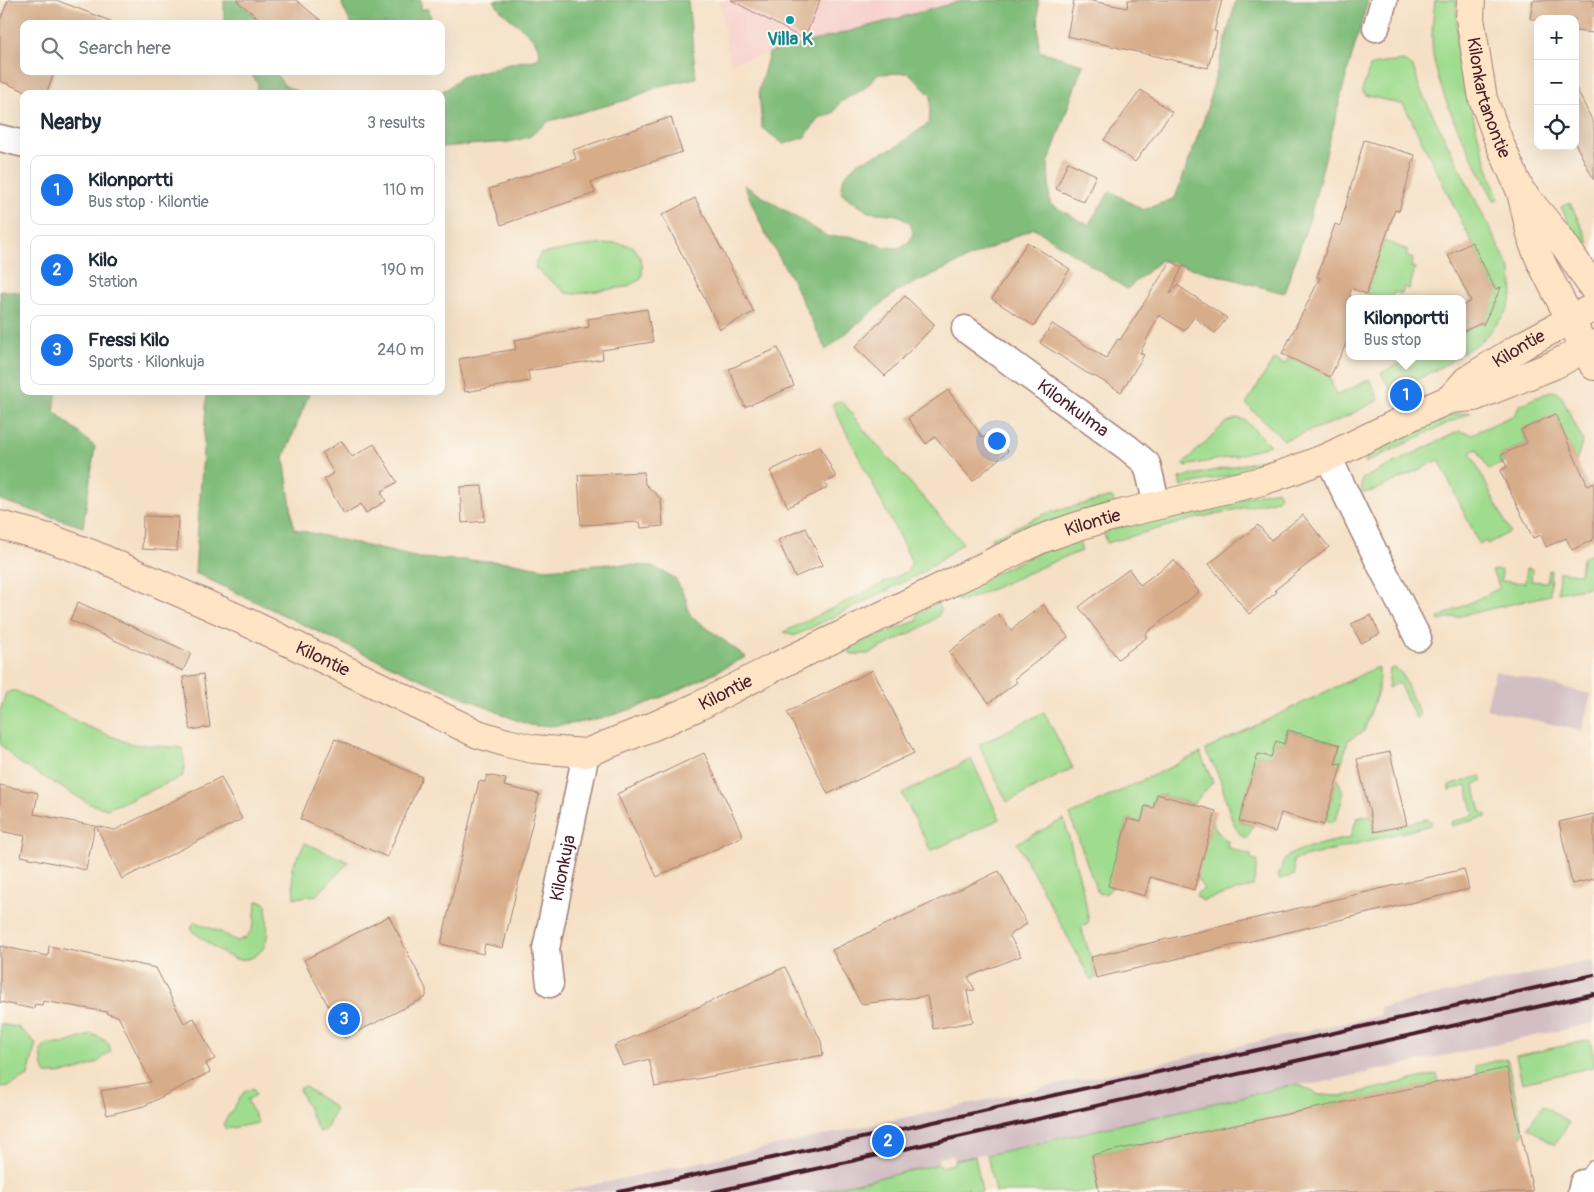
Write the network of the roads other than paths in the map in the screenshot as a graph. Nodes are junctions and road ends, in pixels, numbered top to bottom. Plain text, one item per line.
1 (1384, 0) edge
2 (1471, 0) edge
3 (1376, 28) dead end
4 (0, 138) edge
5 (20, 143) edge
6 (1521, 192) junction
7 (1594, 289) edge
8 (1594, 307) edge
9 (1570, 320) junction
10 (965, 329) dead end
11 (1591, 353) edge
12 (1450, 399) junction
13 (1328, 457) junction
14 (1157, 505) junction
15 (0, 525) edge
16 (1418, 638) dead end
17 (586, 753) junction
18 (550, 984) dead end

1 - 3 street
2 - 6 street, Kilonkartanontie
4 - 5 street
6 - 7 street, Kilonkartanontie
6 - 9 street, Kilonkartanontie
8 - 9 street, Kilontie
9 - 11 street, Kilonkartanontie
9 - 12 street, Kilontie
10 - 14 street, Kilonkulma
11 - 12 street, Kilontie
12 - 13 street, Kilontie
13 - 14 street, Kilontie
13 - 16 street
14 - 17 street, Kilontie
15 - 17 street, Kilontie
17 - 18 street, Kilonkuja

